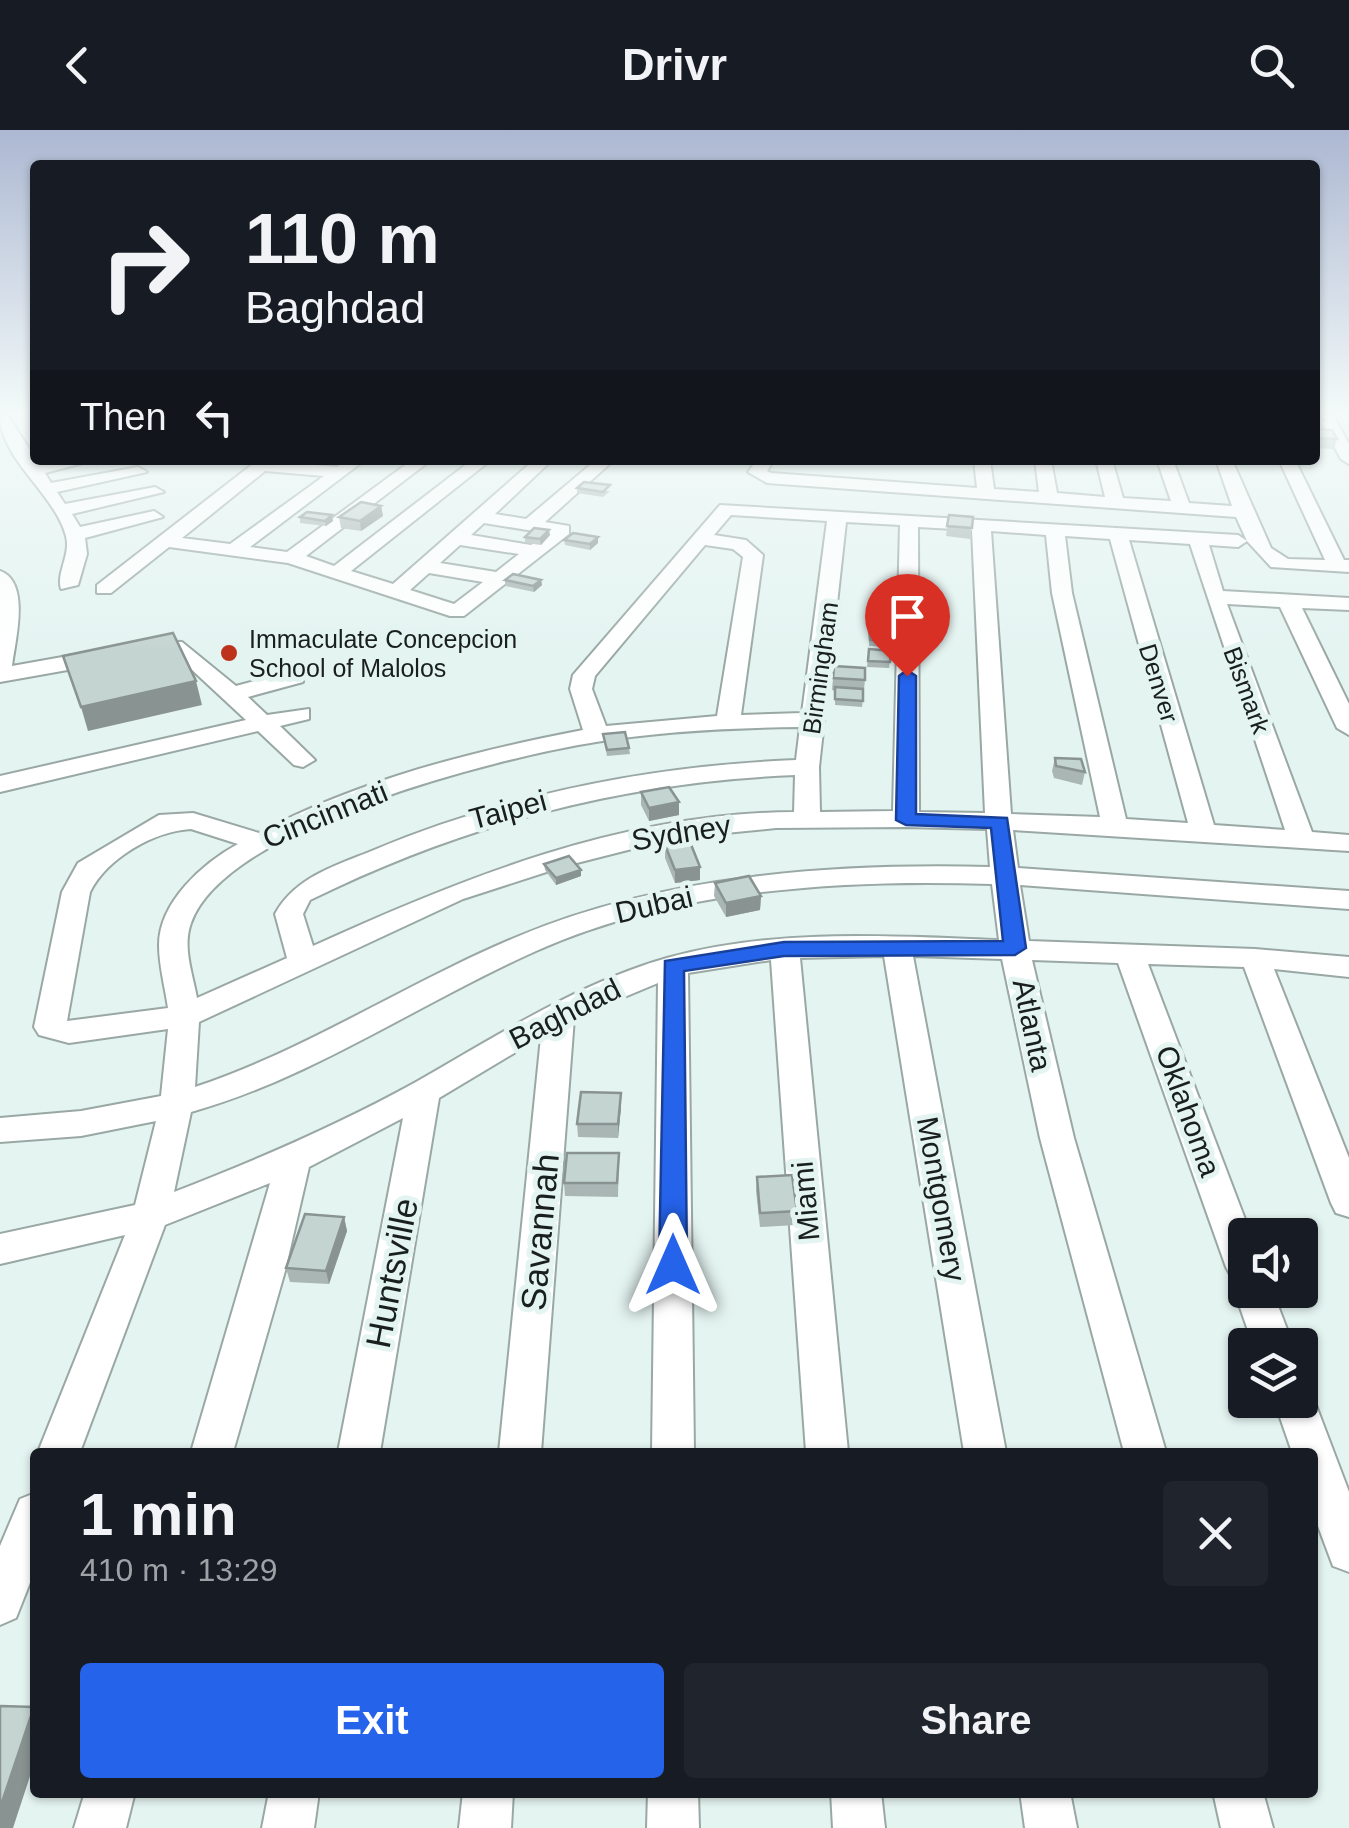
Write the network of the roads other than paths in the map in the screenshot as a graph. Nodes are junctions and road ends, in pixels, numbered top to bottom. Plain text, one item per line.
1 (49, 494) edge
2 (144, 494) edge
3 (226, 494) edge
4 (309, 494) edge
5 (377, 494) edge
6 (439, 494) edge
7 (506, 494) edge
8 (566, 494) edge
9 (1002, 494) edge
10 (1048, 494) edge
11 (1113, 494) edge
12 (1177, 494) edge
13 (1237, 494) edge
14 (1305, 494) edge
15 (1049, 498) junction
16 (1115, 502) junction
17 (214, 504) junction
18 (1182, 507) junction
19 (289, 510) junction
20 (60, 511) junction
21 (1244, 512) junction
22 (837, 516) junction
23 (154, 517) dead end
24 (480, 517) junction
25 (909, 520) junction
26 (532, 523) junction
27 (982, 526) junction
28 (1055, 531) junction
29 (1118, 534) junction
30 (456, 539) junction
31 (704, 539) junction
32 (1198, 539) junction
33 (1238, 541) dead end
34 (165, 542) junction
35 (76, 544) junction
36 (122, 545) dead end
37 (236, 549) junction
38 (536, 551) junction
39 (291, 558) junction
40 (1343, 566) edge
41 (425, 567) junction
42 (338, 572) junction
43 (0, 578) edge
44 (502, 579) junction
45 (68, 585) dead end
46 (104, 589) dead end
47 (396, 594) junction
48 (1214, 597) junction
49 (1288, 602) junction
50 (1349, 604) edge
51 (4, 635) edge
52 (0, 675) edge
53 (294, 676) dead end
54 (231, 695) junction
55 (301, 714) dead end
56 (814, 720) junction
57 (728, 721) junction
58 (264, 724) junction
59 (1349, 728) edge
60 (597, 735) junction
61 (303, 760) dead end
62 (807, 767) junction
63 (0, 784) edge
64 (808, 820) junction
65 (906, 820) junction
66 (1000, 822) junction
67 (1115, 826) junction
68 (1203, 831) junction
69 (1300, 839) junction
70 (256, 841) junction
71 (1349, 843) edge
72 (1006, 879) junction
73 (1349, 900) edge
74 (898, 946) junction
75 (1015, 948) junction
76 (784, 949) junction
77 (1130, 954) junction
78 (1254, 958) junction
79 (304, 965) junction
80 (673, 966) junction
81 (1349, 967) edge
82 (559, 1012) junction
83 (184, 1016) junction
84 (424, 1092) junction
85 (175, 1108) junction
86 (0, 1130) edge
87 (292, 1160) junction
88 (1349, 1203) edge
89 (153, 1216) junction
90 (1228, 1222) edge
91 (0, 1248) edge
92 (1301, 1418) edge
93 (61, 1448) edge
94 (213, 1448) edge
95 (359, 1448) edge
96 (520, 1448) edge
97 (673, 1448) edge
98 (827, 1448) edge
99 (985, 1448) edge
100 (1144, 1448) edge
101 (1311, 1448) edge
102 (1318, 1466) edge
103 (30, 1527) edge
104 (1349, 1551) edge
105 (0, 1602) edge
106 (108, 1798) edge
107 (293, 1798) edge
108 (488, 1798) edge
109 (673, 1798) edge
110 (856, 1798) edge
111 (1045, 1798) edge
112 (1240, 1798) edge
113 (100, 1828) edge
114 (288, 1828) edge
115 (485, 1828) edge
116 (673, 1828) edge
117 (859, 1828) edge
118 (1051, 1828) edge
119 (1248, 1828) edge

1 - 20 street
2 - 20 street
3 - 17 street
4 - 19 street
5 - 39 street
6 - 42 street
7 - 24 street
8 - 26 street
9 - 15 street
10 - 15 street
11 - 16 street
12 - 18 street
13 - 21 street
14 - 40 street
15 - 16 street
16 - 18 street
17 - 19 street
17 - 34 street
18 - 21 street
19 - 37 street
20 - 35 street
21 - 40 street
22 - 25 street
22 - 31 street
22 - 56 street, Birmingham
23 - 35 street
24 - 26 street
24 - 30 street
25 - 27 street
25 - 65 street
26 - 38 street
27 - 28 street
27 - 66 street, Atlanta
28 - 29 street
28 - 67 street
29 - 32 street
29 - 68 street, Denver
30 - 38 street
30 - 41 street
31 - 57 street
31 - 60 street
32 - 33 street
32 - 48 street, Bismark
34 - 37 street
34 - 46 street
35 - 36 street
35 - 45 street
37 - 39 street
38 - 44 street
39 - 42 street
41 - 44 street
41 - 47 street
42 - 47 street
43 - 51 street
44 - 47 street
48 - 49 street
48 - 69 street, Bismark
49 - 50 street
49 - 59 street
51 - 52 street
52 - 54 street
53 - 54 street
54 - 58 street
55 - 58 street
56 - 57 street, Cincinnati
56 - 62 street, Birmingham
57 - 60 street, Cincinnati
58 - 61 street
58 - 63 street
60 - 70 street, Cincinnati
62 - 64 street, Birmingham
62 - 79 street, Taipei
64 - 65 street, Sydney
64 - 79 street, Sydney
65 - 66 street, Sydney
66 - 67 street, Sydney
66 - 72 street, Atlanta
67 - 68 street, Sydney
68 - 69 street, Sydney
69 - 71 street, Sydney
70 - 83 street, Cincinnati
70 - 83 street, Sydney
72 - 73 street, Dubai
72 - 75 street, Atlanta
72 - 85 street, Dubai
74 - 75 street, Baghdad
74 - 76 street, Baghdad
74 - 99 street, Montgomery
75 - 77 street, Baghdad
75 - 100 street, Atlanta
76 - 80 street, Baghdad
76 - 98 street, Miami
77 - 78 street, Baghdad
77 - 90 street, Oklahoma
78 - 81 street, Baghdad
78 - 88 street
79 - 83 street, Sydney
80 - 82 street, Baghdad
80 - 97 street
82 - 84 street, Baghdad
82 - 96 street, Savannah
83 - 85 street, Cincinnati
84 - 87 street, Baghdad
84 - 95 street, Huntsville
85 - 86 street, Dubai
85 - 89 street, Cincinnati
87 - 89 street, Baghdad
87 - 94 street
89 - 91 street, Baghdad
89 - 93 street, Cincinnati
92 - 101 street
102 - 104 street
103 - 105 street
106 - 113 street
107 - 114 street
108 - 115 street
109 - 116 street
110 - 117 street
111 - 118 street
112 - 119 street

